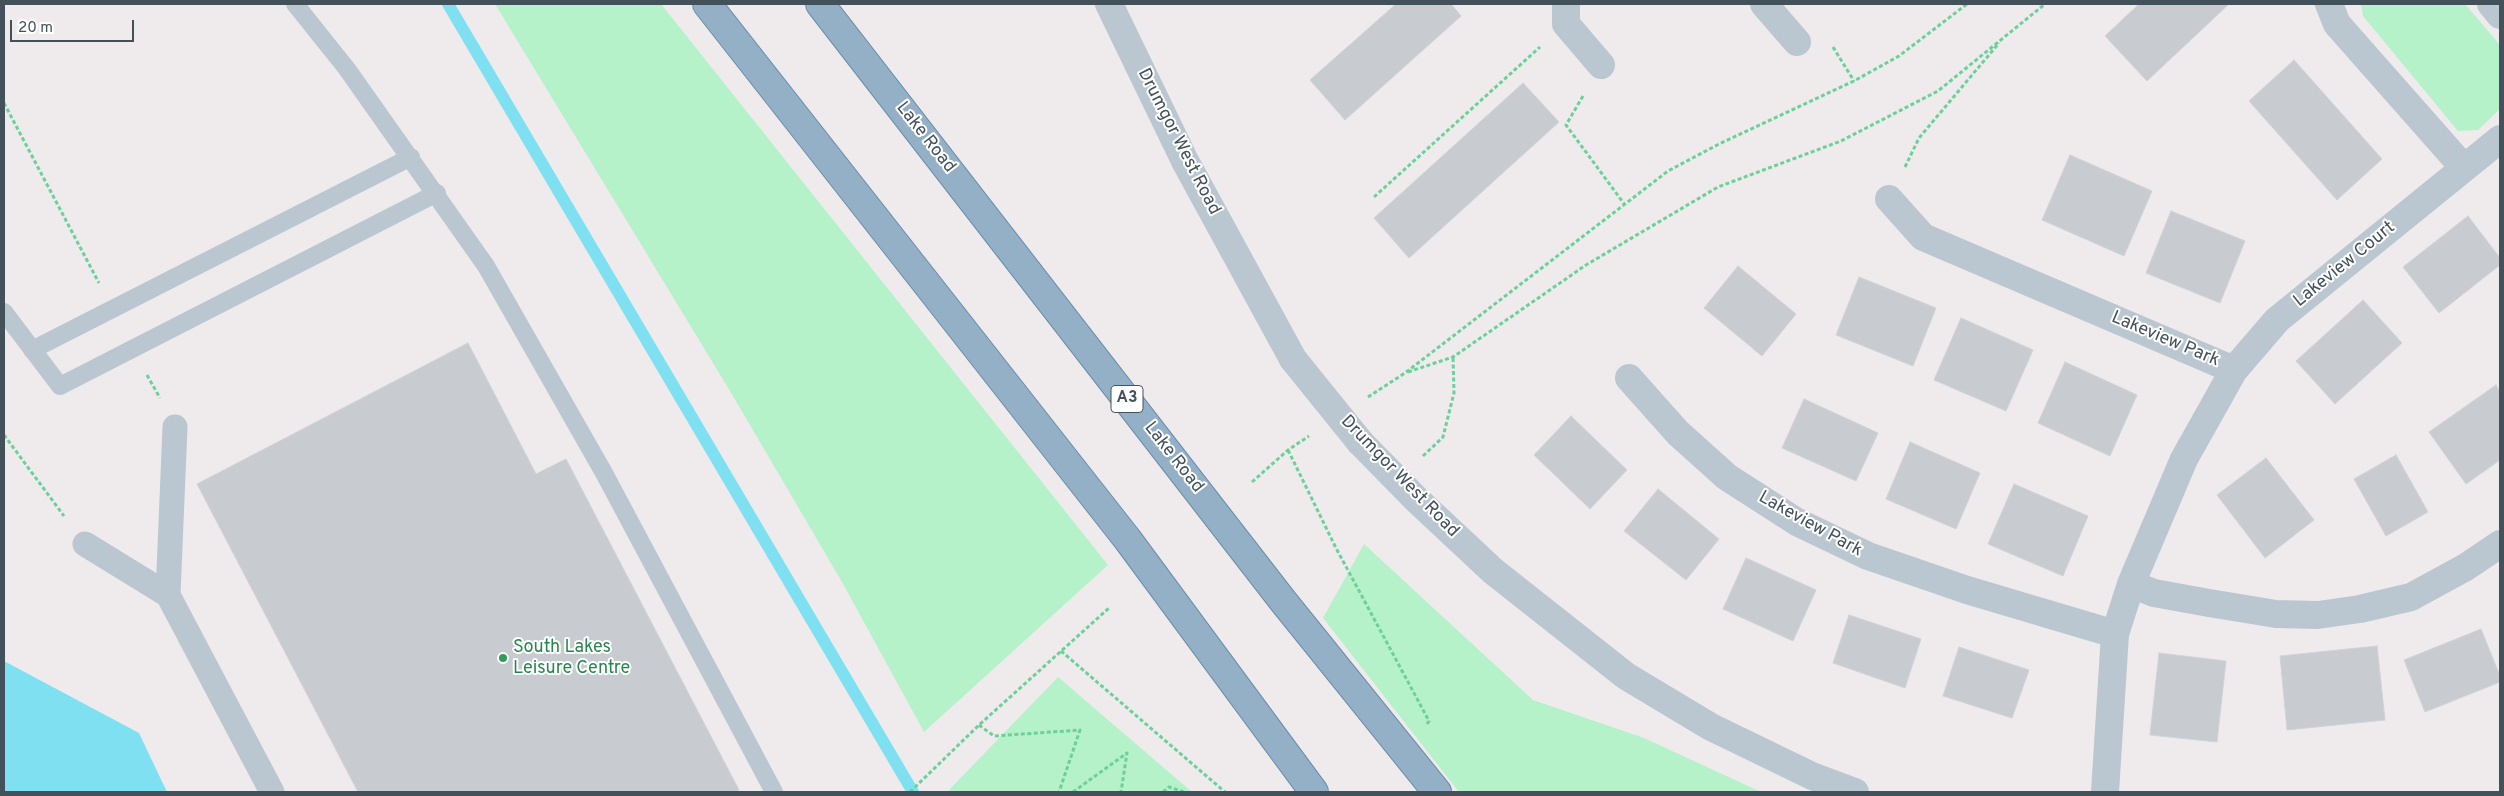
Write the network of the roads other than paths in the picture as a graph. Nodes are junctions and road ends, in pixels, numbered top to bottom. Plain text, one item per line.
1 (295, 4) edge
2 (707, 4) edge
3 (820, 4) edge
4 (1109, 4) edge
5 (1764, 4) edge
6 (2329, 4) edge
7 (2491, 4) edge
8 (1566, 14) edge
9 (2500, 14) edge
10 (1797, 42) dead end
11 (1601, 65) road end
12 (2500, 139) edge
13 (412, 157) junction
14 (2464, 168) junction
15 (437, 193) junction
16 (1889, 199) road end
17 (4, 312) edge
18 (32, 350) junction
19 (2234, 370) junction
20 (1628, 378) dead end
21 (175, 427) road end
22 (85, 544) road end
23 (2500, 544) edge
24 (2132, 584) junction
25 (168, 595) junction
26 (2115, 634) junction
27 (272, 792) edge
28 (774, 792) edge
29 (1314, 792) edge
30 (1437, 792) edge
31 (1855, 792) edge
32 (2105, 792) edge

1 - 13 lane
2 - 29 highway
3 - 30 highway, Lake Road / A3
4 - 31 street, Drumgor West Road, bridge
5 - 10 street
6 - 14 street
7 - 9 street
8 - 11 street
12 - 14 street, Lakeview Court
13 - 15 lane
13 - 18 lane
14 - 19 street, Lakeview Court
15 - 18 lane
15 - 28 lane
16 - 19 street, Lakeview Park
17 - 18 lane
19 - 24 street, Lakeview Park
20 - 26 street, Lakeview Park
21 - 25 street
22 - 25 street
23 - 24 street
24 - 26 street, Lakeview Park
25 - 27 street
26 - 32 street, Lakeview Park

